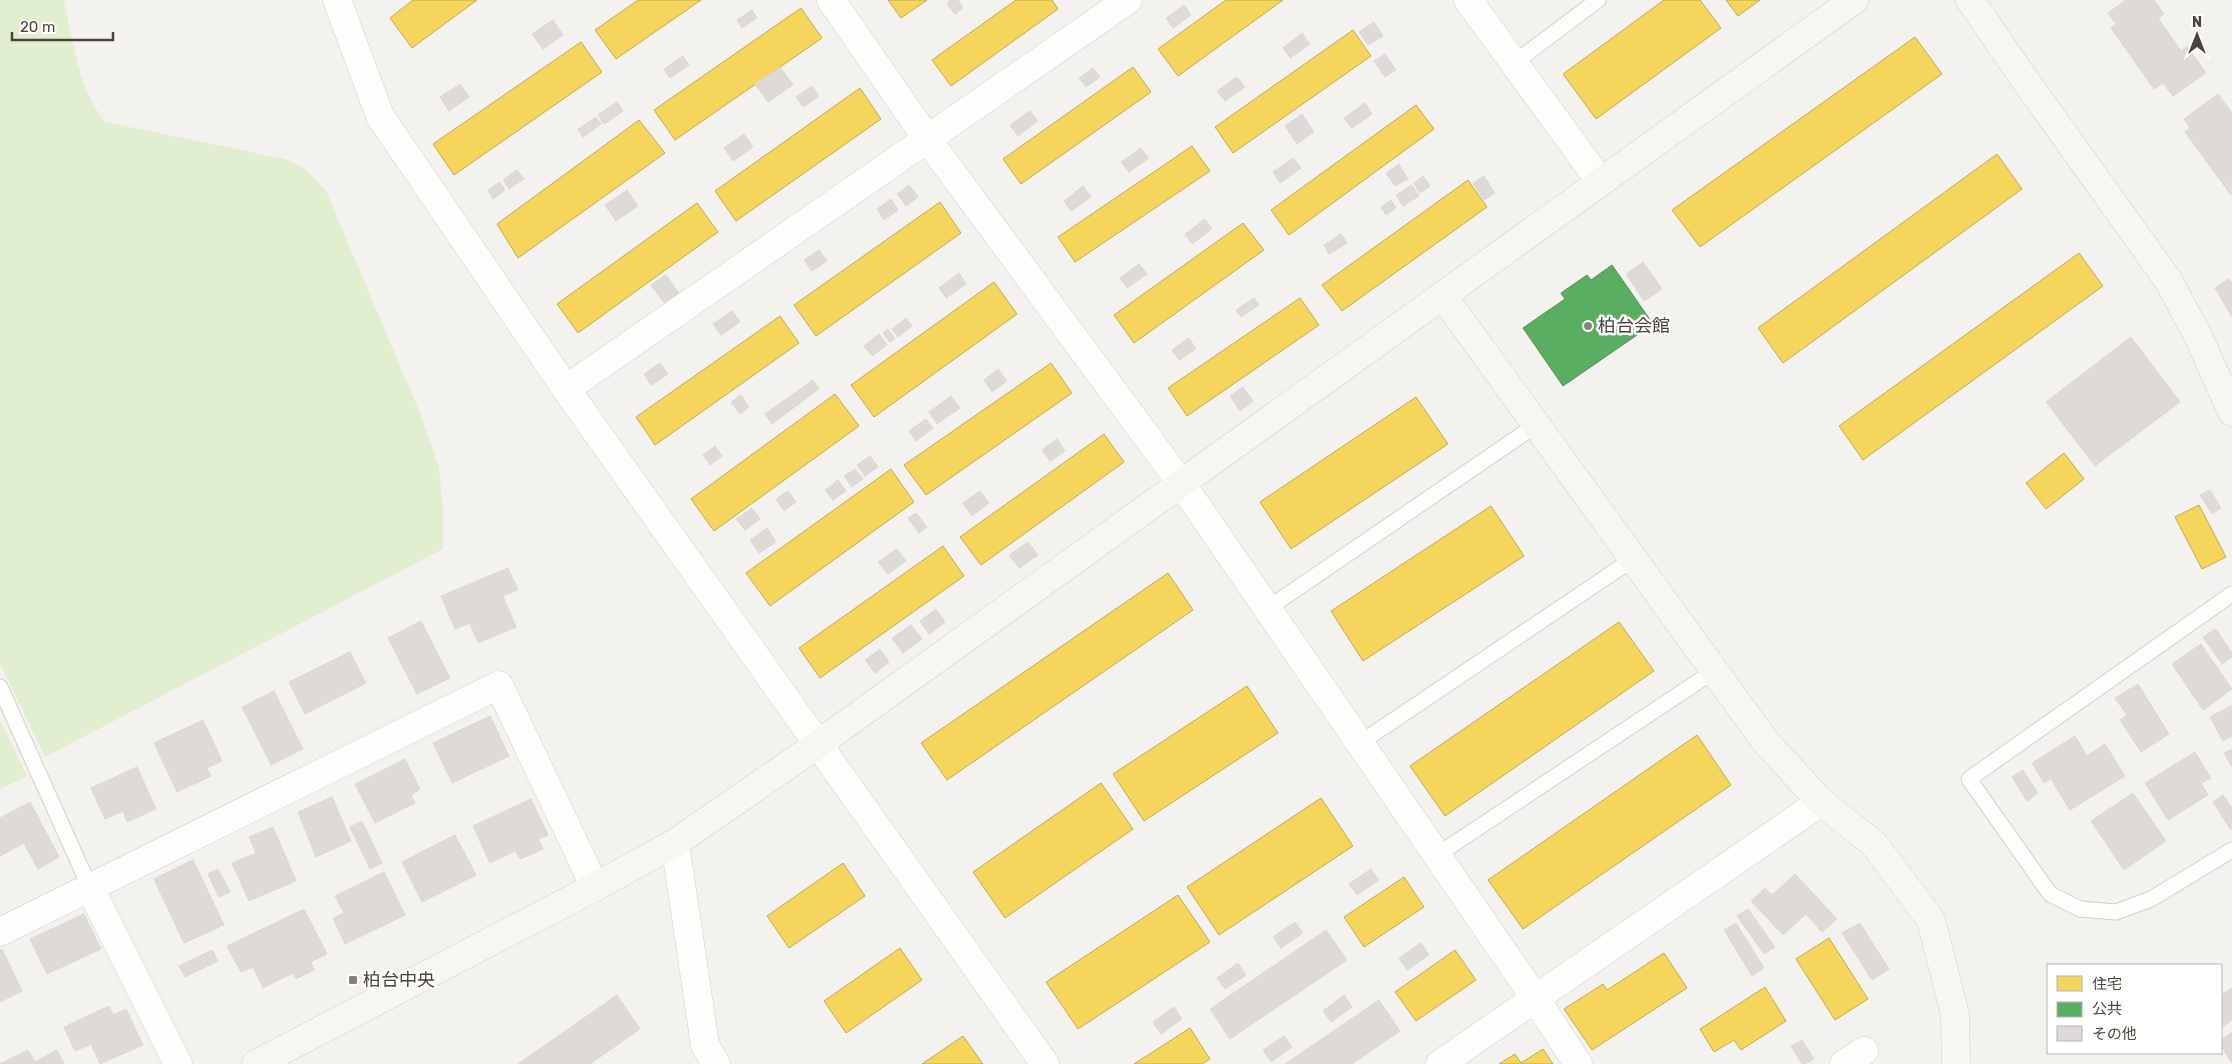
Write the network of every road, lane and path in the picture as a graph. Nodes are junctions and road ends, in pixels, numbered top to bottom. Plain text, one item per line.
1 (337, 0) edge
2 (831, 0) edge
3 (1128, 0) edge
4 (1468, 0) edge
5 (1598, 0) edge
6 (1854, 0) edge
7 (1970, 0) edge
8 (1514, 63) junction
9 (928, 140) junction
10 (1600, 181) junction
11 (1443, 296) junction
12 (566, 389) junction
13 (2232, 412) edge
14 (1536, 425) junction
15 (1181, 483) junction
16 (1633, 558) junction
17 (2232, 594) edge
18 (1268, 609) junction
19 (1714, 671) junction
20 (0, 687) edge
21 (1360, 743) junction
22 (817, 745) junction
23 (1822, 802) junction
24 (675, 843) junction
25 (2232, 850) edge
26 (1437, 856) junction
27 (595, 887) junction
28 (90, 888) junction
29 (0, 932) edge
30 (1536, 998) junction
31 (178, 1064) edge
32 (256, 1064) edge
33 (716, 1064) edge
34 (1045, 1064) edge
35 (1440, 1064) edge
36 (1578, 1064) edge
37 (1956, 1064) edge

1 - 12 street
2 - 9 street
3 - 9 street
4 - 8 street
5 - 8 lane
6 - 10 street
7 - 13 street
8 - 10 street
9 - 12 street
9 - 15 street
10 - 11 street
11 - 14 street
11 - 15 street
12 - 22 street
14 - 16 street
14 - 18 lane
15 - 18 street
15 - 22 street
16 - 19 street
16 - 21 lane
17 - 25 lane
18 - 21 street
19 - 23 street
19 - 26 lane
20 - 28 lane
21 - 26 street
22 - 24 street
22 - 34 street
23 - 30 street
23 - 37 street
24 - 27 street
24 - 33 street
26 - 30 street
27 - 28 street
27 - 32 street
28 - 29 street
28 - 31 street
30 - 35 street
30 - 36 street

